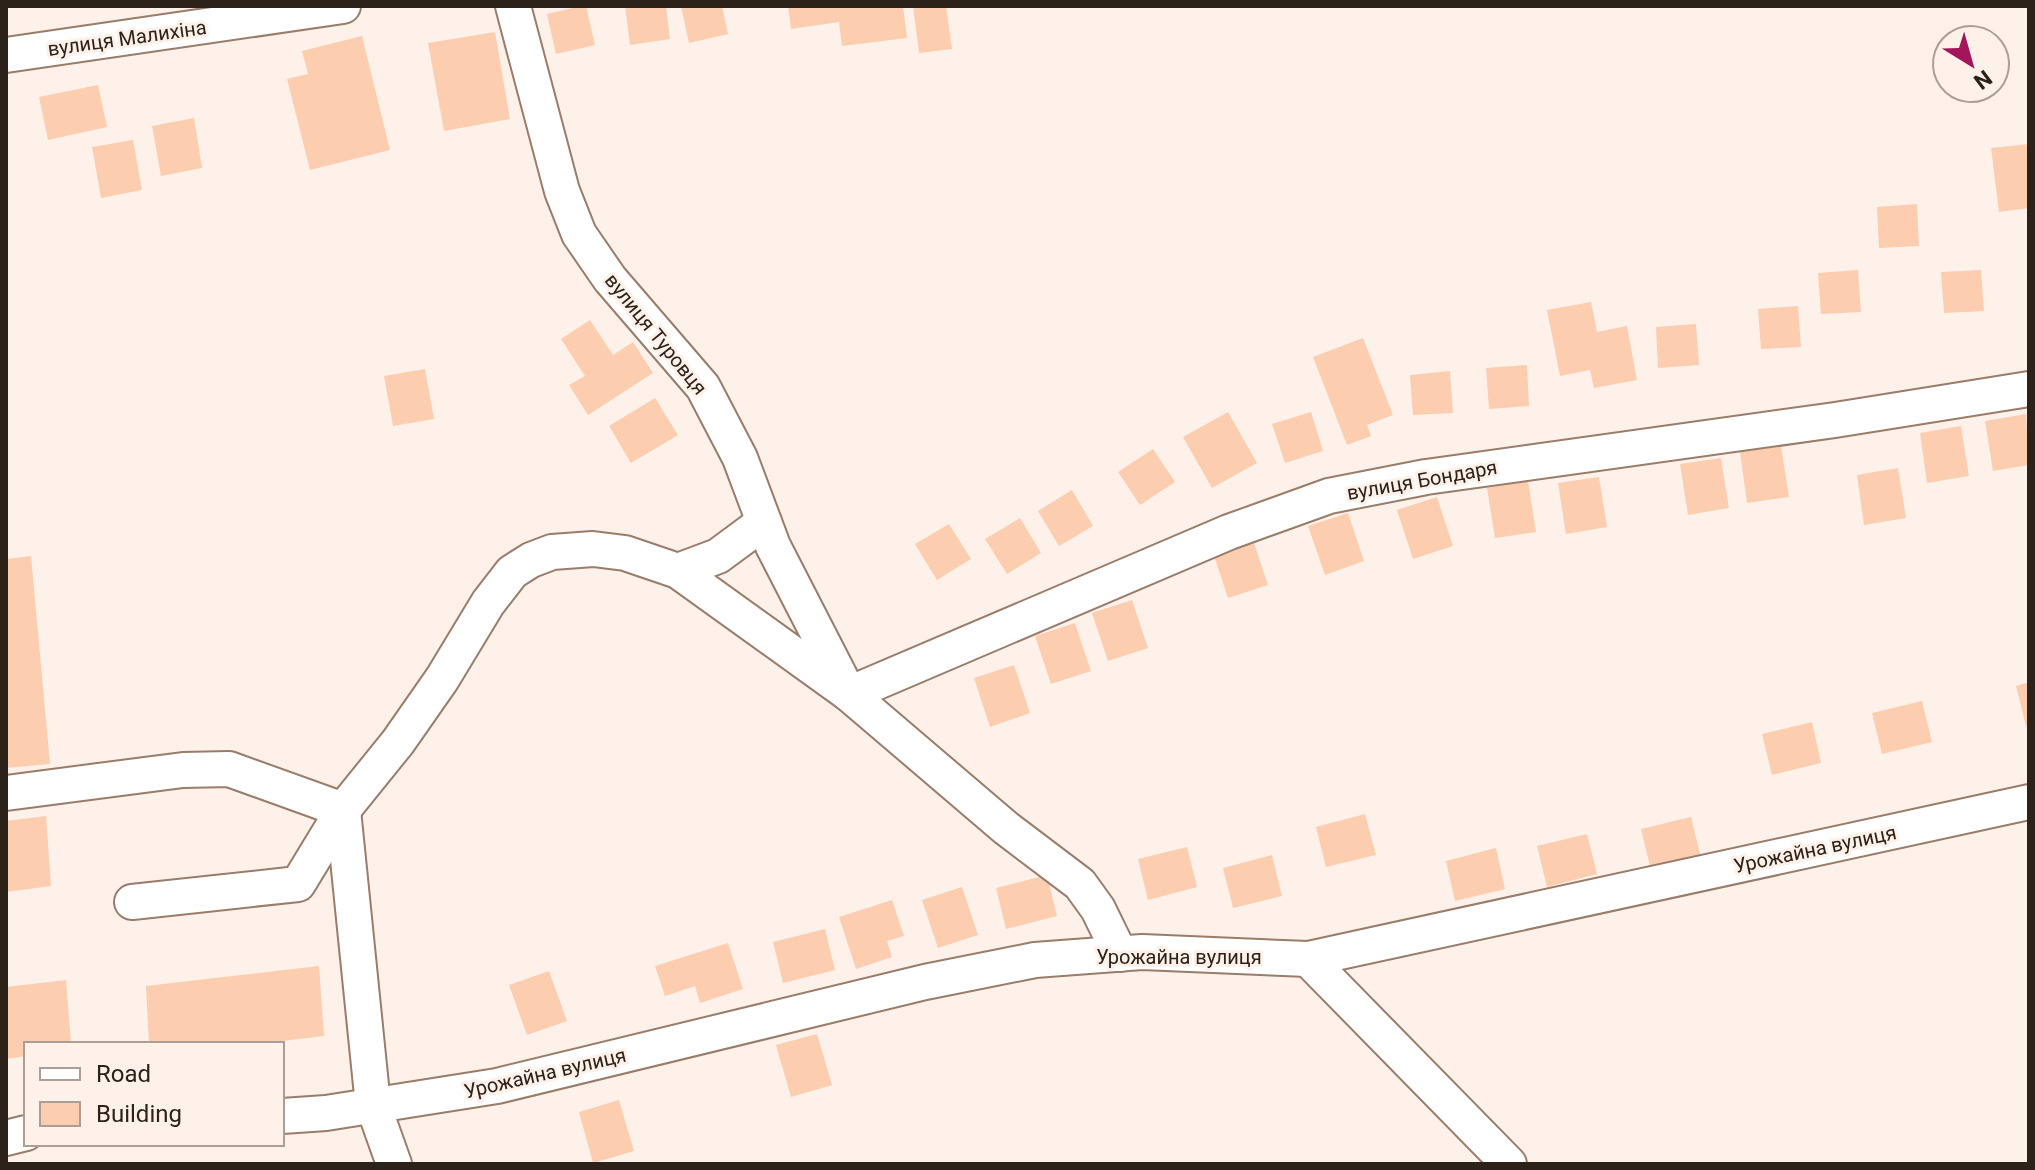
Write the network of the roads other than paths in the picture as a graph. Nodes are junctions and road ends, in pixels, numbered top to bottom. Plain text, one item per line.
1 (343, 6) edge
2 (513, 6) edge
3 (6, 55) edge
4 (2029, 389) edge
5 (764, 522) junction
6 (678, 571) junction
7 (849, 694) junction
8 (6, 793) edge
9 (2029, 802) edge
10 (343, 810) junction
11 (132, 902) dead end
12 (1120, 954) junction
13 (1308, 959) junction
14 (373, 1105) junction
15 (284, 1116) edge
16 (394, 1164) edge
17 (1509, 1164) edge

1 - 3 street, вулиця Малихіна
2 - 5 street, вулиця Туровця
4 - 7 street, вулиця Бондаря
5 - 6 street
5 - 7 street, вулиця Туровця
6 - 7 street
6 - 10 street
7 - 12 street
8 - 10 street
9 - 13 street, Урожайна вулиця
10 - 11 street
10 - 14 street
12 - 13 street, Урожайна вулиця
12 - 14 street, Урожайна вулиця
13 - 17 street
14 - 15 street, Урожайна вулиця
14 - 16 street

